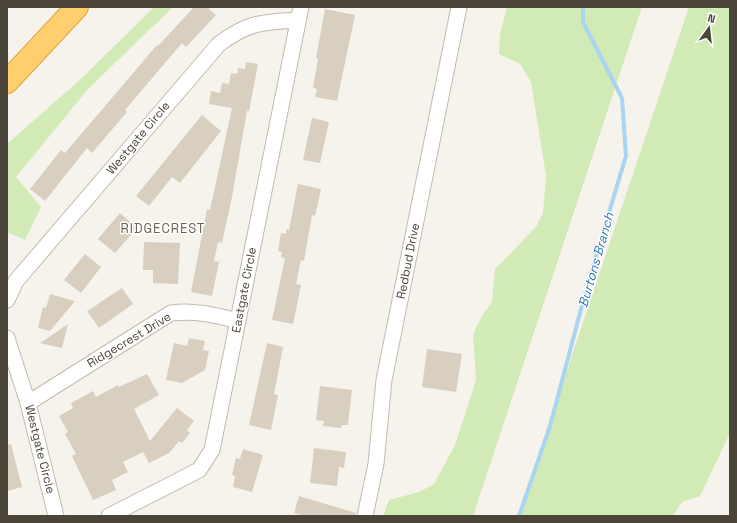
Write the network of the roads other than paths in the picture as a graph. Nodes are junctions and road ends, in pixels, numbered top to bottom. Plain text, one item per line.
1 (77, 7) edge
2 (459, 7) edge
3 (300, 13) edge
4 (7, 82) edge
5 (7, 300) edge
6 (238, 321) junction
7 (7, 338) edge
8 (28, 403) junction
9 (56, 516) edge
10 (109, 516) edge
11 (365, 516) edge

1 - 4 highway
2 - 11 street, Redbud Drive
3 - 5 street, Westgate Circle
3 - 6 street, Eastgate Circle
6 - 8 street, Ridgecrest Drive
6 - 10 street, Eastgate Circle
7 - 8 street, Westgate Circle
8 - 9 street, Westgate Circle

